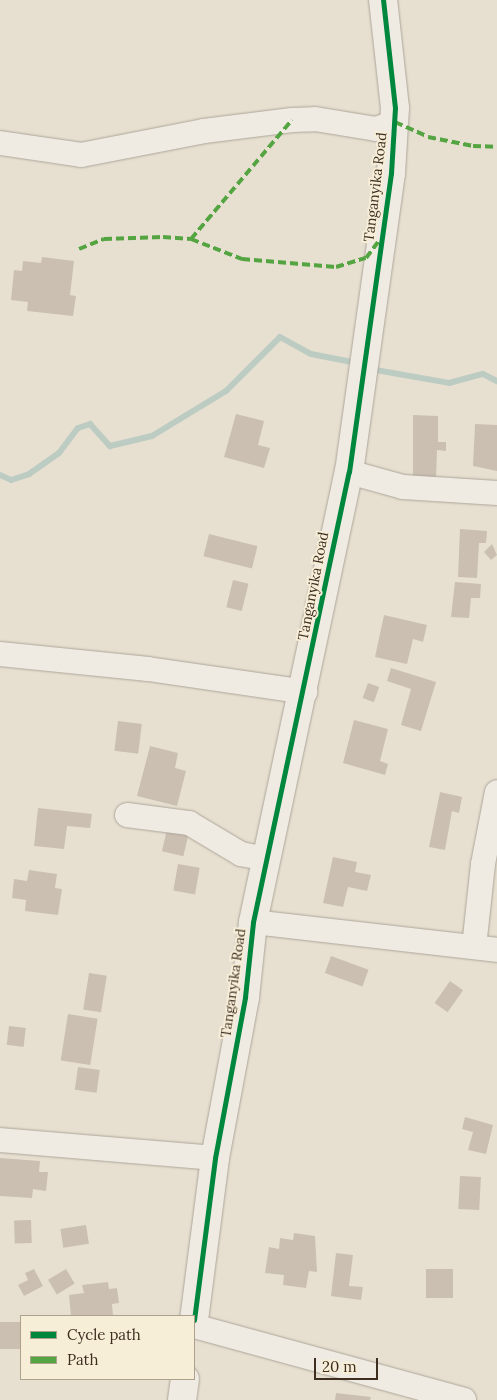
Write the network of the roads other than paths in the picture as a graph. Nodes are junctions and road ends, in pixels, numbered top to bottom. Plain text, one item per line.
1 (383, 0) edge
2 (394, 122) junction
3 (1, 144) edge
4 (349, 472) junction
5 (497, 493) edge
6 (0, 654) edge
7 (305, 692) junction
8 (497, 792) edge
9 (127, 815) dead end
10 (267, 859) junction
11 (252, 922) junction
12 (486, 948) edge
13 (0, 1140) edge
14 (215, 1158) junction
15 (195, 1315) edge
16 (195, 1326) edge
17 (185, 1380) edge
18 (182, 1400) edge
19 (464, 1400) edge

1 - 2 street, Tanganyika Road
2 - 3 street
2 - 4 street, Tanganyika Road
4 - 5 street
4 - 7 street, Tanganyika Road
6 - 7 street
7 - 10 street, Tanganyika Road
8 - 12 street
9 - 10 street
10 - 11 street, Tanganyika Road
11 - 12 street
11 - 14 street, Tanganyika Road
13 - 14 street
14 - 15 street, Tanganyika Road
16 - 19 street
17 - 18 street

